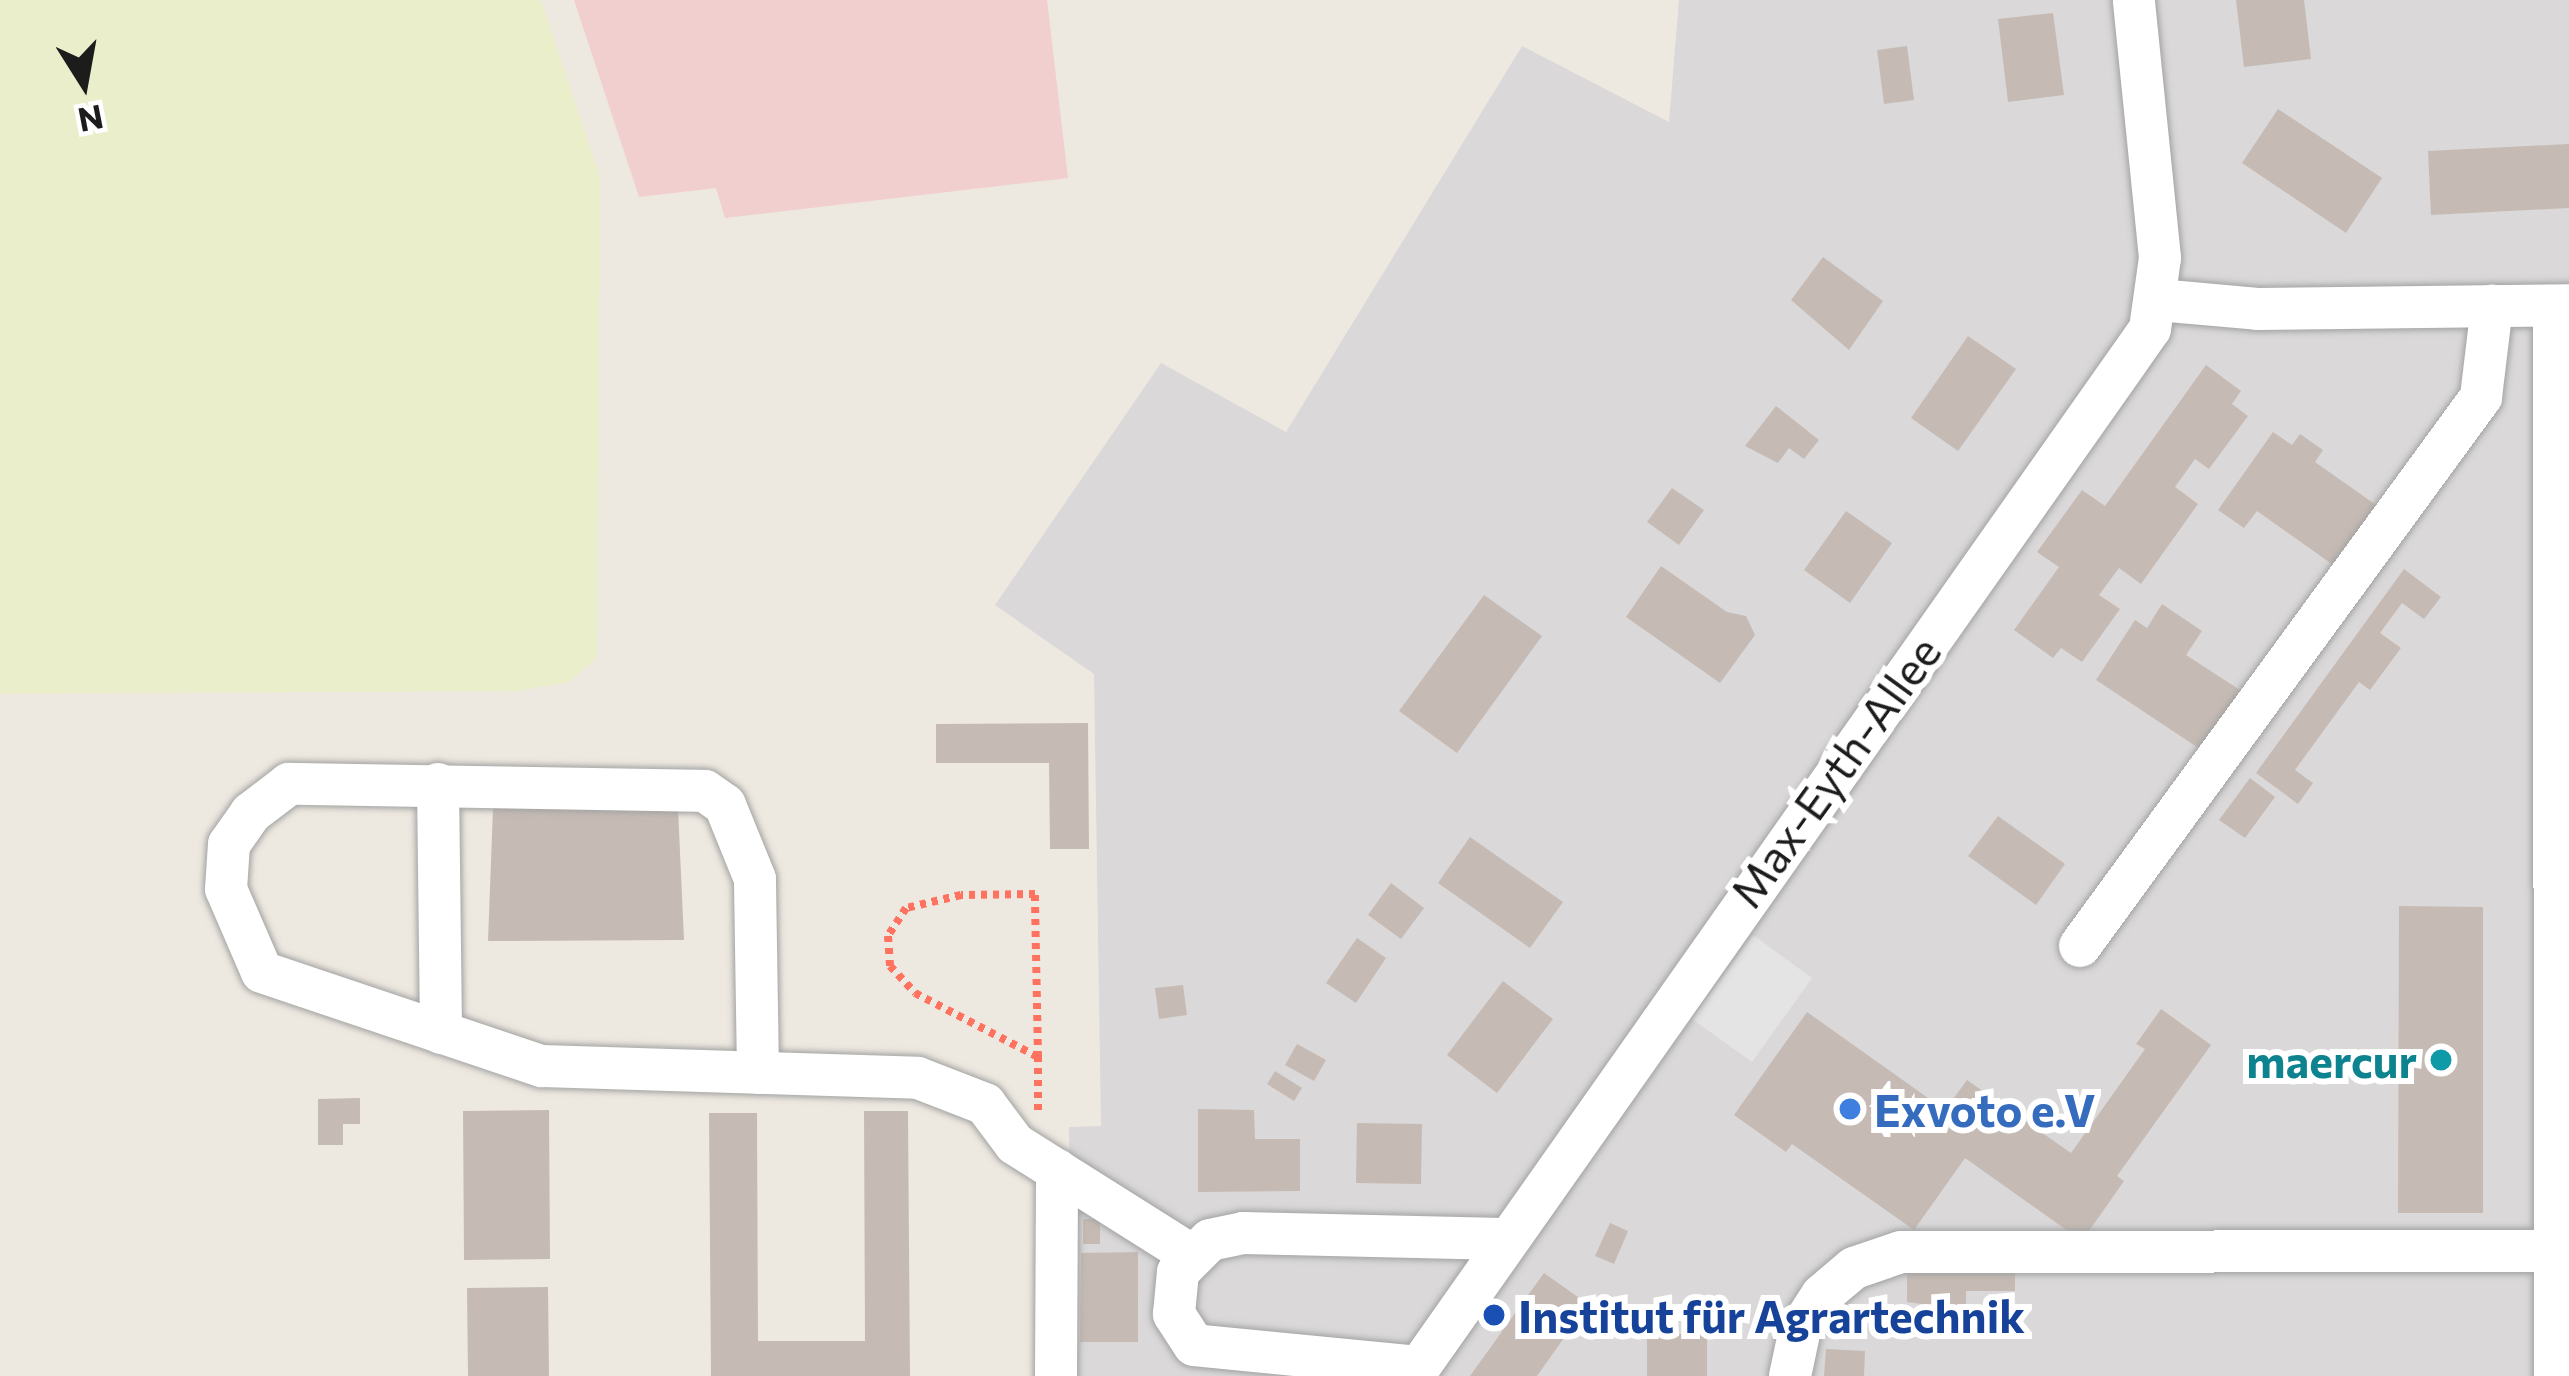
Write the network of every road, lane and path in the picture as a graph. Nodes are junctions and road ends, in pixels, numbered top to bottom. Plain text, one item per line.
1 (2134, 0) edge
2 (2158, 300) junction
3 (2492, 306) junction
4 (2561, 306) edge
5 (438, 784) junction
6 (2080, 946) dead end
7 (441, 1033) junction
8 (1039, 1058) junction
9 (758, 1073) junction
10 (1047, 1164) junction
11 (1504, 1239) junction
12 (2556, 1251) junction
13 (1188, 1253) junction
14 (1416, 1372) edge
15 (1056, 1376) edge
16 (1790, 1376) edge
17 (2555, 1376) edge

1 - 2 street, Max-Eyth-Allee
2 - 3 street
2 - 11 street, Max-Eyth-Allee
3 - 4 street
3 - 6 street
4 - 12 street
5 - 7 street
5 - 7 street
5 - 9 street
7 - 9 street
8 - 8 path
8 - 10 path
9 - 10 street
10 - 13 street
10 - 15 street
11 - 13 street
11 - 14 street, Max-Eyth-Allee
12 - 16 street
12 - 17 street
13 - 14 street, Max-Eyth-Allee

